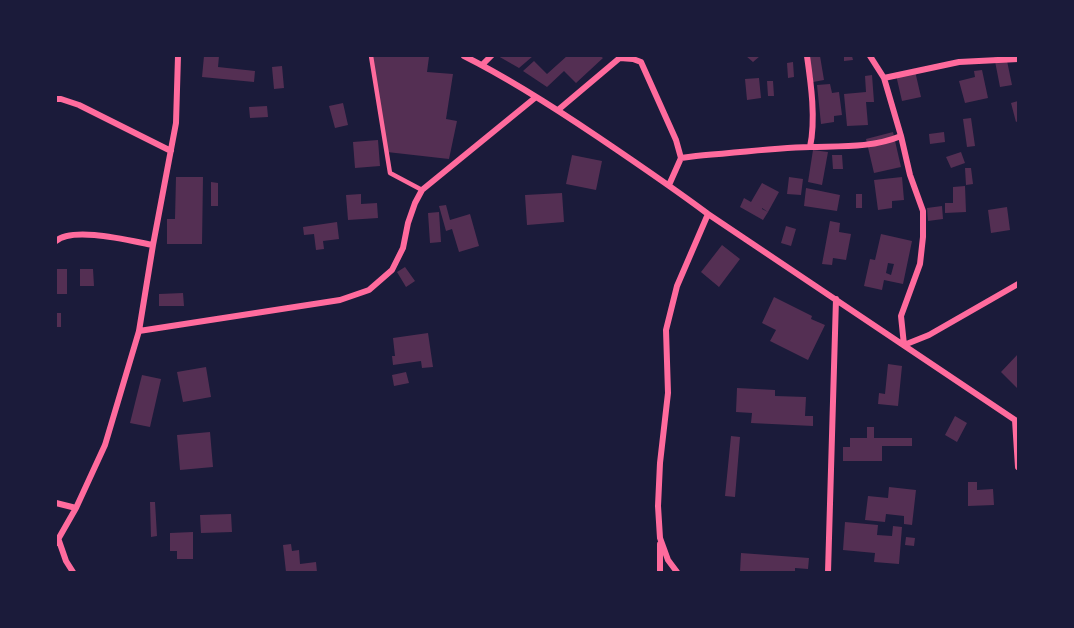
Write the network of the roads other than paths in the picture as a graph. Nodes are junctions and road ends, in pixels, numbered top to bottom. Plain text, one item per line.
1 (178, 56) edge
2 (371, 56) edge
3 (464, 56) edge
4 (491, 56) edge
5 (807, 56) edge
6 (870, 56) edge
7 (622, 57) edge
8 (1018, 59) edge
9 (482, 65) junction
10 (884, 78) junction
11 (536, 97) junction
12 (56, 99) edge
13 (558, 110) junction
14 (901, 135) junction
15 (810, 147) junction
16 (171, 151) junction
17 (681, 158) junction
18 (669, 185) junction
19 (422, 190) junction
20 (708, 214) junction
21 (56, 241) edge
22 (153, 245) junction
23 (1018, 284) edge
24 (836, 299) junction
25 (139, 331) junction
26 (904, 345) junction
27 (1017, 421) edge
28 (1018, 467) edge
29 (56, 503) edge
30 (76, 507) junction
31 (660, 538) junction
32 (57, 540) edge
33 (73, 573) edge
34 (660, 573) edge
35 (677, 573) edge
36 (828, 573) edge

1 - 16 street
2 - 19 lane
3 - 9 street
4 - 9 street
5 - 15 street
6 - 10 street
7 - 13 street
7 - 17 street
8 - 10 street
9 - 11 street
10 - 14 street
11 - 13 street
11 - 19 street
12 - 16 street
13 - 18 street
14 - 15 street
14 - 26 street
15 - 17 street
16 - 22 street
17 - 18 street
18 - 20 street
19 - 25 street
20 - 24 street
20 - 31 street
21 - 22 street
22 - 25 street
23 - 26 street
24 - 26 street
24 - 36 street
25 - 30 street
26 - 27 street
27 - 28 street
29 - 30 street
30 - 32 street
31 - 34 street
31 - 35 street
32 - 33 street

